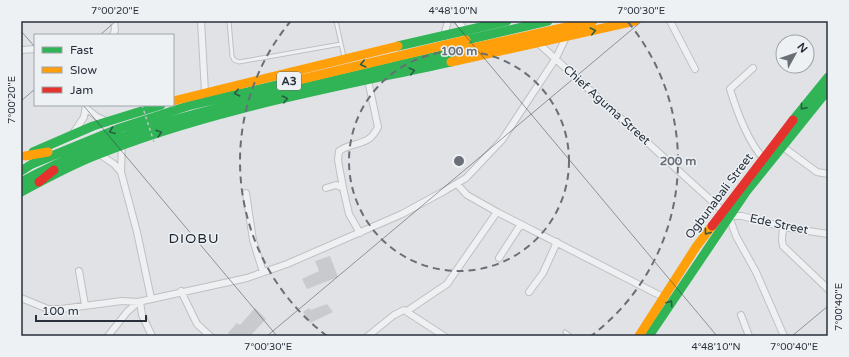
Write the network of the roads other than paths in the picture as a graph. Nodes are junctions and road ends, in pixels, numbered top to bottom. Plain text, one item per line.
1 (114, 21) edge
2 (201, 21) edge
3 (229, 21) edge
4 (336, 21) edge
5 (448, 21) edge
6 (458, 21) edge
7 (548, 21) edge
8 (593, 21) edge
9 (635, 21) edge
10 (670, 21) edge
11 (509, 25) edge
12 (465, 31) junction
13 (113, 34) edge
14 (444, 36) junction
15 (566, 37) junction
16 (538, 43) junction
17 (341, 44) junction
18 (34, 49) edge
19 (21, 50) edge
20 (556, 58) junction
21 (345, 59) junction
22 (753, 68) dead end
23 (695, 69) dead end
24 (828, 77) edge
25 (368, 80) junction
26 (828, 90) edge
27 (204, 92) junction
28 (174, 101) edge
29 (86, 106) edge
30 (148, 106) edge
31 (106, 122) junction
32 (72, 135) junction
33 (122, 144) junction
34 (72, 147) junction
35 (782, 147) junction
36 (98, 149) junction
37 (23, 158) edge
38 (763, 158) junction
39 (21, 171) edge
40 (121, 172) junction
41 (828, 174) edge
42 (21, 182) edge
43 (457, 184) junction
44 (326, 188) dead end
45 (343, 188) junction
46 (21, 192) edge
47 (246, 193) dead end
48 (497, 212) junction
49 (726, 213) junction
50 (521, 224) junction
51 (783, 227) junction
52 (360, 233) junction
53 (828, 234) edge
54 (557, 242) junction
55 (499, 258) dead end
56 (79, 271) dead end
57 (263, 272) junction
58 (828, 289) edge
59 (182, 291) junction
60 (529, 292) dead end
61 (663, 297) junction
62 (21, 298) edge
63 (150, 298) junction
64 (139, 302) junction
65 (85, 305) junction
66 (407, 311) junction
67 (741, 315) dead end
68 (565, 332) dead end
69 (108, 336) edge
70 (152, 336) edge
71 (210, 336) edge
72 (368, 336) edge
73 (444, 336) edge
74 (570, 336) edge
75 (639, 336) edge
76 (649, 336) edge
77 (749, 336) edge
78 (784, 336) edge

1 - 13 street
2 - 27 street
3 - 17 lane
4 - 17 lane
5 - 14 street
6 - 12 street
7 - 11 main road, A3
8 - 36 main road, A3
15 -> 9 main road
10 - 23 street
11 - 12 main road
11 -> 34 main road, A3
12 - 14 main road
14 - 21 main road
15 - 16 main road
15 - 20 street
16 - 20 street, Chief Aguma Street
25 -> 16 main road
17 - 21 lane
18 - 19 street
20 - 43 street
20 - 49 street, Chief Aguma Street
21 - 27 main road
22 - 38 street
24 -> 38 main road, Ogbunabali Street
33 -> 25 main road
25 - 45 street
26 - 35 main road, Ogbunabali Street
27 - 28 main road
29 - 31 street
29 - 32 street
30 - 31 main road
31 - 32 main road
32 - 37 main road
33 - 36 main road
33 - 40 street
34 - 37 main road
34 - 39 main road, A3
35 - 41 street
35 - 49 main road, Ogbunabali Street
36 - 40 street
36 - 42 main road, A3
36 - 46 main road
38 - 49 main road, Ogbunabali Street
40 - 63 street
43 - 48 street
43 - 52 street
44 - 45 street
45 - 52 street
47 - 57 street
48 - 50 street
48 - 66 street
49 - 51 street, Ede Street
49 -> 61 main road, Ogbunabali Street
76 -> 49 main road, Ogbunabali Street
49 - 78 street
50 - 54 street
50 - 55 street
51 - 53 street, Ede Street
51 - 58 street
52 - 57 street
54 - 60 street
54 - 61 street
56 - 65 street
57 - 59 street
59 - 63 street
59 - 71 street
61 - 75 main road, Ogbunabali Street
62 - 65 street
63 - 64 street
64 - 65 street
64 - 69 street
64 - 70 street
66 - 72 street
66 - 73 street
67 - 77 street
68 - 74 lane

